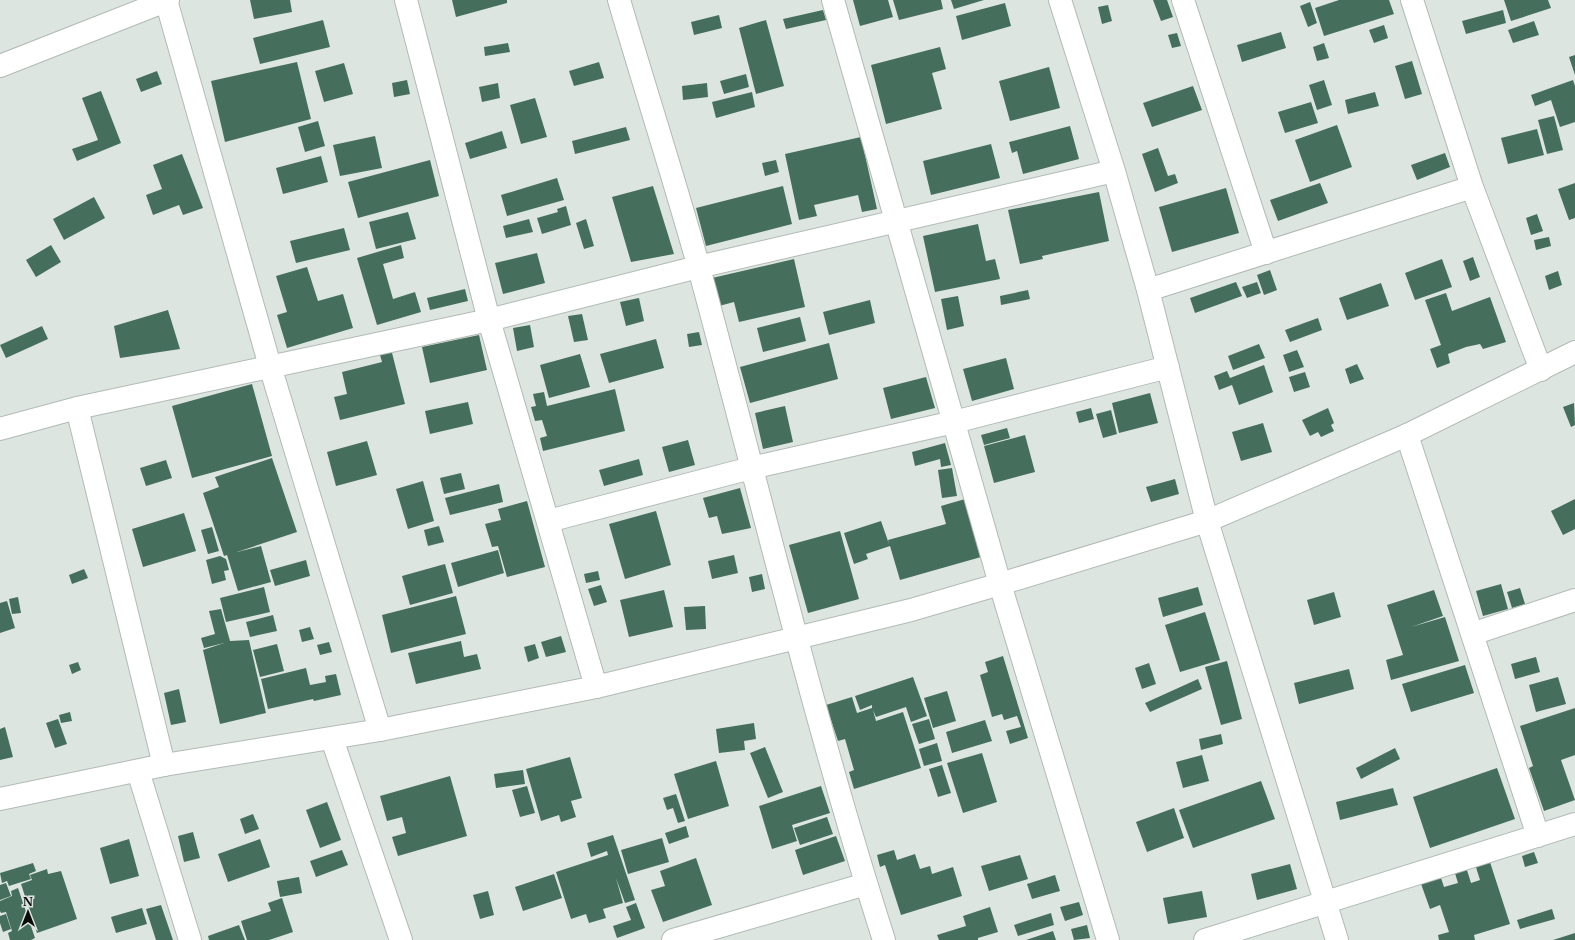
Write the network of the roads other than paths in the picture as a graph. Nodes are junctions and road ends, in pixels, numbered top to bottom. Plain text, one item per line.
1 (167, 0) edge
2 (406, 0) edge
3 (619, 0) edge
4 (834, 0) edge
5 (1060, 0) edge
6 (1183, 0) edge
7 (1412, 0) edge
8 (0, 66) edge
9 (1114, 171) junction
10 (1472, 187) junction
11 (897, 222) junction
12 (1266, 253) junction
13 (698, 267) junction
14 (1148, 290) junction
15 (489, 320) junction
16 (1575, 352) edge
17 (270, 366) junction
18 (1168, 367) junction
19 (1541, 370) junction
20 (77, 408) junction
21 (954, 422) junction
22 (0, 429) edge
23 (1406, 435) junction
24 (751, 468) junction
25 (548, 521) junction
26 (1207, 521) junction
27 (1000, 584) junction
28 (1575, 600) edge
29 (1472, 634) junction
30 (796, 638) junction
31 (596, 687) junction
32 (380, 730) junction
33 (332, 739) junction
34 (164, 765) junction
35 (138, 771) junction
36 (0, 799) edge
37 (1575, 824) edge
38 (1538, 836) junction
39 (866, 884) junction
40 (1325, 902) junction
41 (682, 939) edge
42 (190, 940) edge
43 (401, 940) edge
44 (884, 940) edge
45 (1108, 940) edge
46 (1205, 940) edge
47 (1337, 940) edge

1 - 8 street
1 - 17 street
2 - 15 street
3 - 13 street
4 - 11 street
5 - 9 street
6 - 12 street
7 - 10 street
9 - 11 street
9 - 14 street
10 - 12 street
10 - 19 street
11 - 13 street
11 - 21 street
12 - 14 street
13 - 15 street
13 - 24 street
14 - 18 street
15 - 17 street
15 - 25 street
16 - 19 street
17 - 20 street
17 - 32 street
18 - 21 street
18 - 26 street
19 - 23 street
20 - 22 street
20 - 34 street
21 - 24 street
21 - 27 street
23 - 26 street
23 - 29 street
24 - 25 street
24 - 30 street
25 - 31 street
26 - 27 street
26 - 40 street
27 - 30 street
27 - 45 street
28 - 29 street
29 - 38 street
30 - 31 street
30 - 39 street
31 - 32 street
32 - 33 street
33 - 34 street
33 - 43 street
34 - 35 street
35 - 36 street
35 - 42 street
37 - 38 street
38 - 40 street
39 - 41 street
39 - 44 street
40 - 46 street
40 - 47 street

